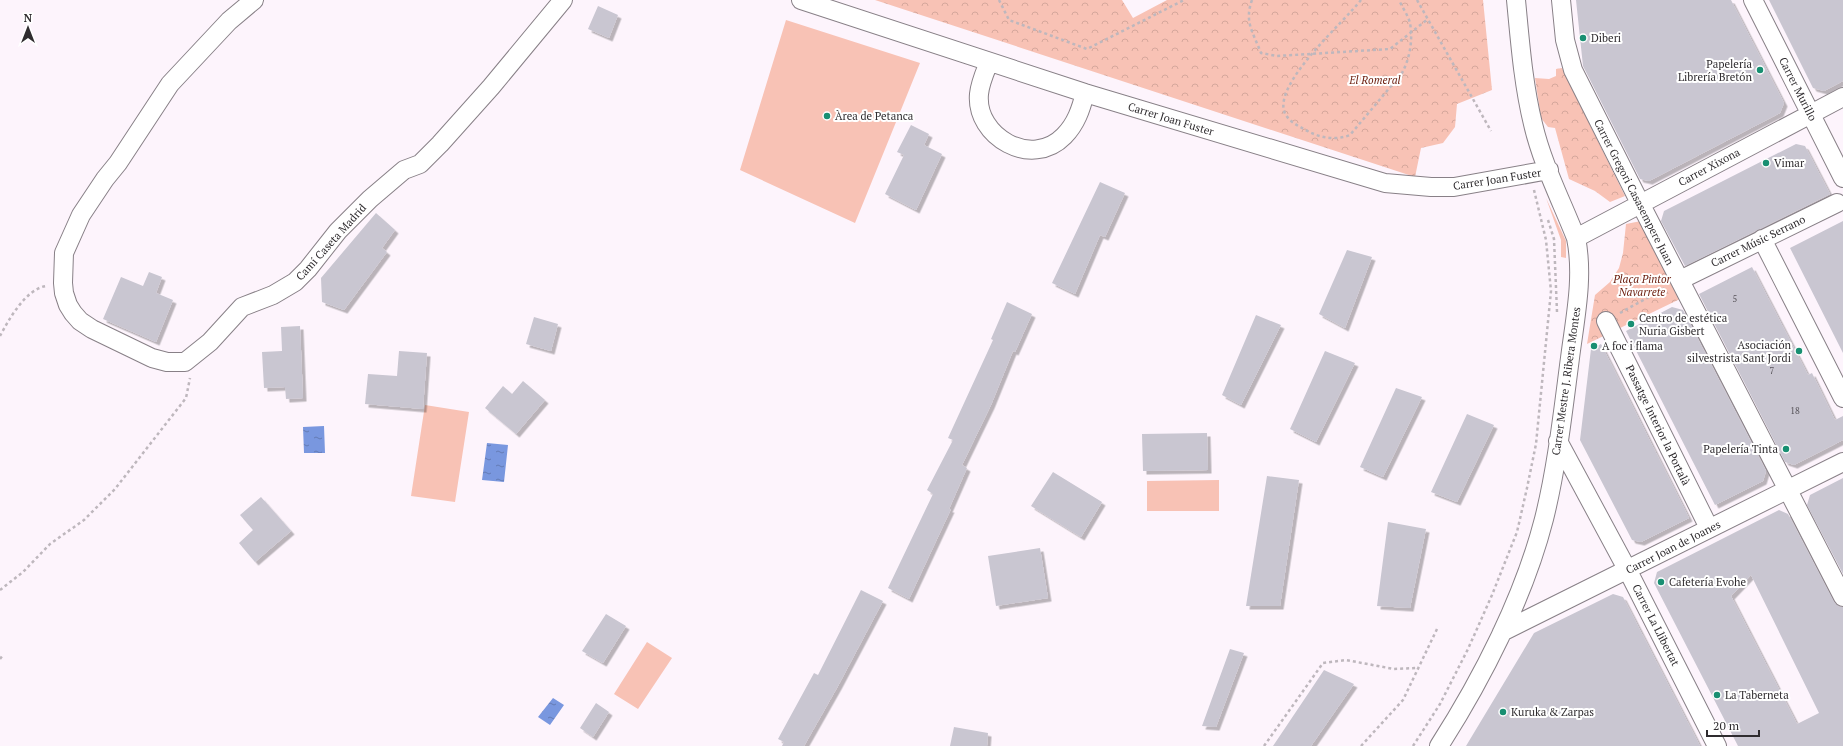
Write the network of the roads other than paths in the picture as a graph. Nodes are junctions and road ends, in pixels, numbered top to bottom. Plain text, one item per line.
1 (254, 0) edge
2 (564, 0) edge
3 (801, 0) edge
4 (1516, 0) edge
5 (1561, 0) edge
6 (1753, 0) edge
7 (989, 62) junction
8 (1085, 93) junction
9 (1843, 97) edge
10 (1810, 114) junction
11 (1549, 170) junction
12 (1843, 178) edge
13 (1640, 203) junction
14 (1837, 203) dead end
15 (1576, 238) junction
16 (1762, 239) junction
17 (1680, 280) junction
18 (1606, 321) road end
19 (1843, 398) edge
20 (1558, 441) junction
21 (1843, 462) edge
22 (1788, 489) junction
23 (1709, 528) junction
24 (1627, 570) junction
25 (1843, 597) edge
26 (1502, 632) junction
27 (1438, 746) edge
28 (1717, 746) edge

1 - 2 street, Camí Caseta Madrid
3 - 7 street, Carrer Joan Fuster
4 - 11 street, Carrer Mestre J. Ribera Montes
5 - 13 street, Carrer Gregori Casasempere Juan
6 - 10 street, Carrer Murillo
7 - 8 street, Carrer Joan Fuster
7 - 8 street
8 - 11 street, Carrer Joan Fuster
9 - 10 street, Carrer Xixona
10 - 12 street, Carrer Murillo
10 - 13 street, Carrer Xixona
11 - 15 street, Carrer Mestre J. Ribera Montes
13 - 15 street, Carrer Xixona
13 - 17 street, Carrer Gregori Casasempere Juan
14 - 16 street, Carrer Músic Serrano
15 - 20 street, Carrer Mestre J. Ribera Montes
16 - 17 street, Carrer Músic Serrano
16 - 19 street
17 - 22 street, Carrer Gregori Casasempere Juan
18 - 23 street, Passatge Interior la Portalà
20 - 24 street, Carrer La Llibertat
20 - 26 street, Carrer Mestre J. Ribera Montes
21 - 22 street, Carrer Joan de Joanes
22 - 23 street, Carrer Joan de Joanes
22 - 25 street, Carrer Gregori Casasempere Juan
23 - 24 street, Carrer Joan de Joanes
24 - 26 street, Carrer Joan de Joanes
24 - 28 street, Carrer La Llibertat
26 - 27 street, Carrer Mestre J. Ribera Montes

